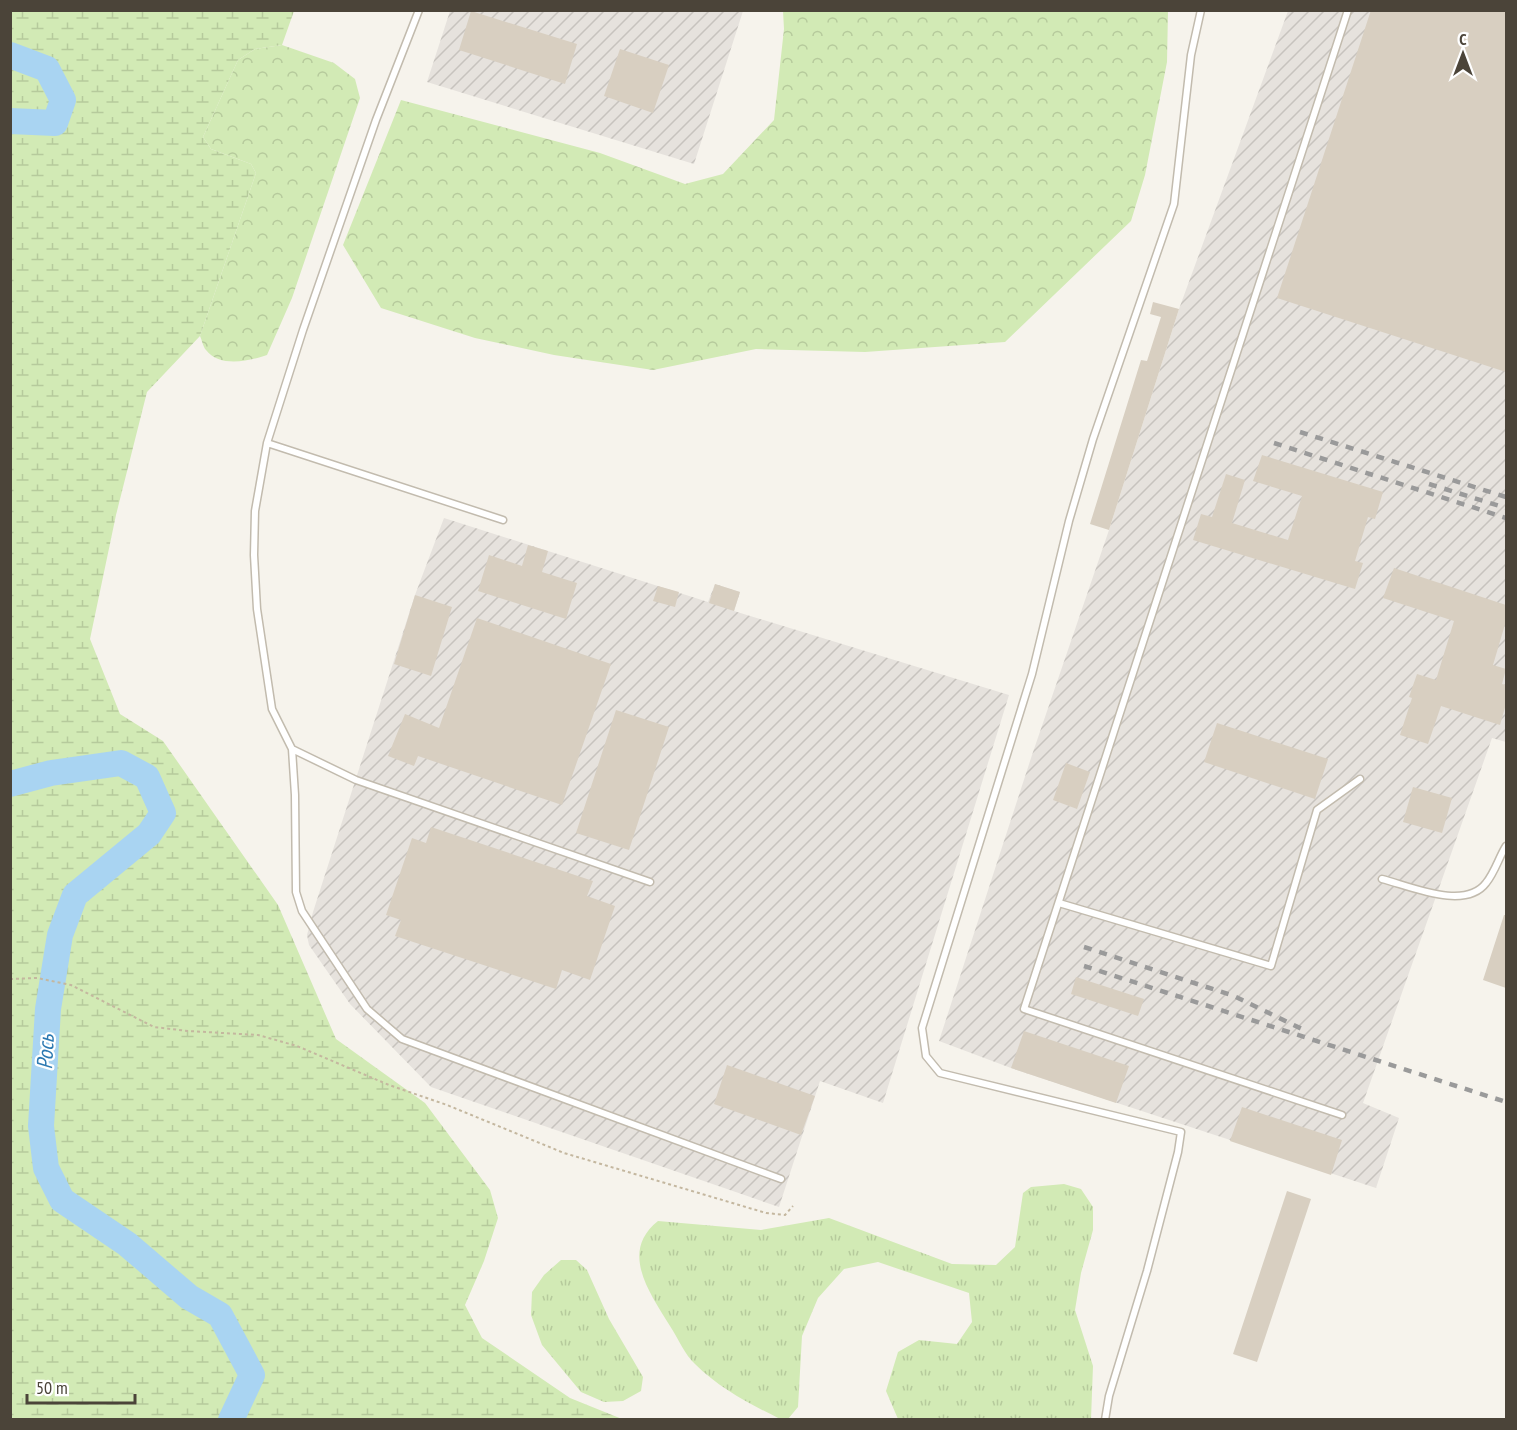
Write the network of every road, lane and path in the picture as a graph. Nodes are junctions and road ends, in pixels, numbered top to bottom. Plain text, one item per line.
1 (419, 10) edge
2 (1201, 10) edge
3 (1348, 10) edge
4 (267, 443) junction
5 (503, 520) dead end
6 (292, 749) junction
7 (1360, 779) dead end
8 (1506, 846) edge
9 (1382, 879) dead end
10 (650, 882) dead end
11 (1059, 903) junction
12 (10, 979) edge
13 (1342, 1115) dead end
14 (781, 1179) dead end
15 (793, 1206) dead end
16 (1105, 1419) edge

1 - 4 lane
2 - 16 lane
3 - 11 lane
4 - 5 lane
4 - 6 lane
6 - 10 lane
6 - 14 lane
7 - 11 lane
8 - 9 lane
11 - 13 lane
12 - 15 path

